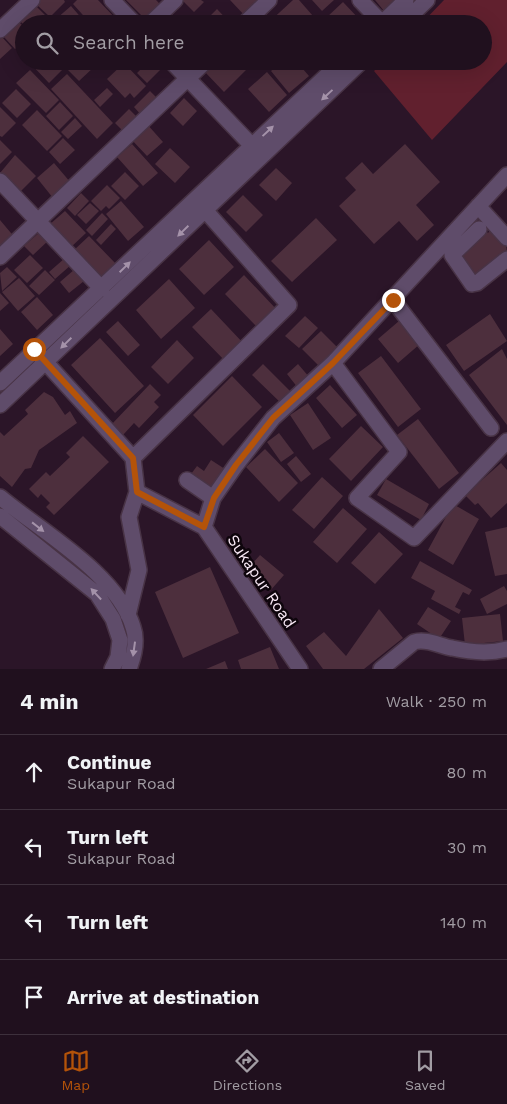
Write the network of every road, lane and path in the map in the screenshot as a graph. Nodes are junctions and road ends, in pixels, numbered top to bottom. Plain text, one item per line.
1 (32, 0) edge
2 (112, 0) edge
3 (175, 0) edge
4 (269, 0) edge
5 (360, 0) edge
6 (406, 0) edge
7 (427, 0) edge
8 (16, 15) edge
9 (126, 15) edge
10 (159, 15) edge
11 (253, 15) edge
12 (374, 15) edge
13 (390, 15) edge
14 (411, 15) edge
15 (15, 16) edge
16 (0, 30) edge
17 (180, 70) edge
18 (197, 70) edge
19 (344, 70) edge
20 (188, 79) junction
21 (257, 151) junction
22 (507, 175) edge
23 (0, 181) edge
24 (478, 206) junction
25 (205, 210) junction
26 (38, 221) junction
27 (479, 229) dead end
28 (507, 238) edge
29 (0, 257) edge
30 (507, 259) edge
31 (102, 289) junction
32 (393, 300) junction
33 (34, 349) junction
34 (46, 362) junction
35 (333, 363) junction
36 (0, 383) edge
37 (0, 405) edge
38 (491, 428) dead end
39 (507, 441) edge
40 (133, 458) junction
41 (187, 480) dead end
42 (137, 492) junction
43 (0, 497) edge
44 (214, 498) junction
45 (0, 516) edge
46 (204, 527) junction
47 (128, 616) junction
48 (505, 652) edge
49 (385, 668) edge
50 (112, 669) edge
51 (129, 669) edge
52 (300, 669) edge

1 - 8 street
2 - 9 street
3 - 10 street
4 - 11 street
5 - 12 street
6 - 13 street
7 - 14 street
15 - 16 street
17 - 20 street
18 - 20 street
19 - 21 street
20 - 21 street
20 - 26 street
21 - 25 street
31 -> 21 street
22 - 24 street
23 - 26 street
24 - 28 street
24 - 32 street
25 -> 34 street
25 - 40 street
26 - 29 street
26 - 31 street
27 - 30 street
31 - 33 street
32 - 35 street
32 - 38 street
33 - 34 street
33 - 36 street
34 - 37 street
34 - 40 street
35 - 39 street
35 - 44 street
40 - 42 street
41 - 44 street
42 - 46 street, Sukapur Road
42 - 47 street
43 -> 47 street
44 - 46 street
50 -> 45 street
46 - 52 street, Sukapur Road
47 -> 51 street
48 - 49 street

